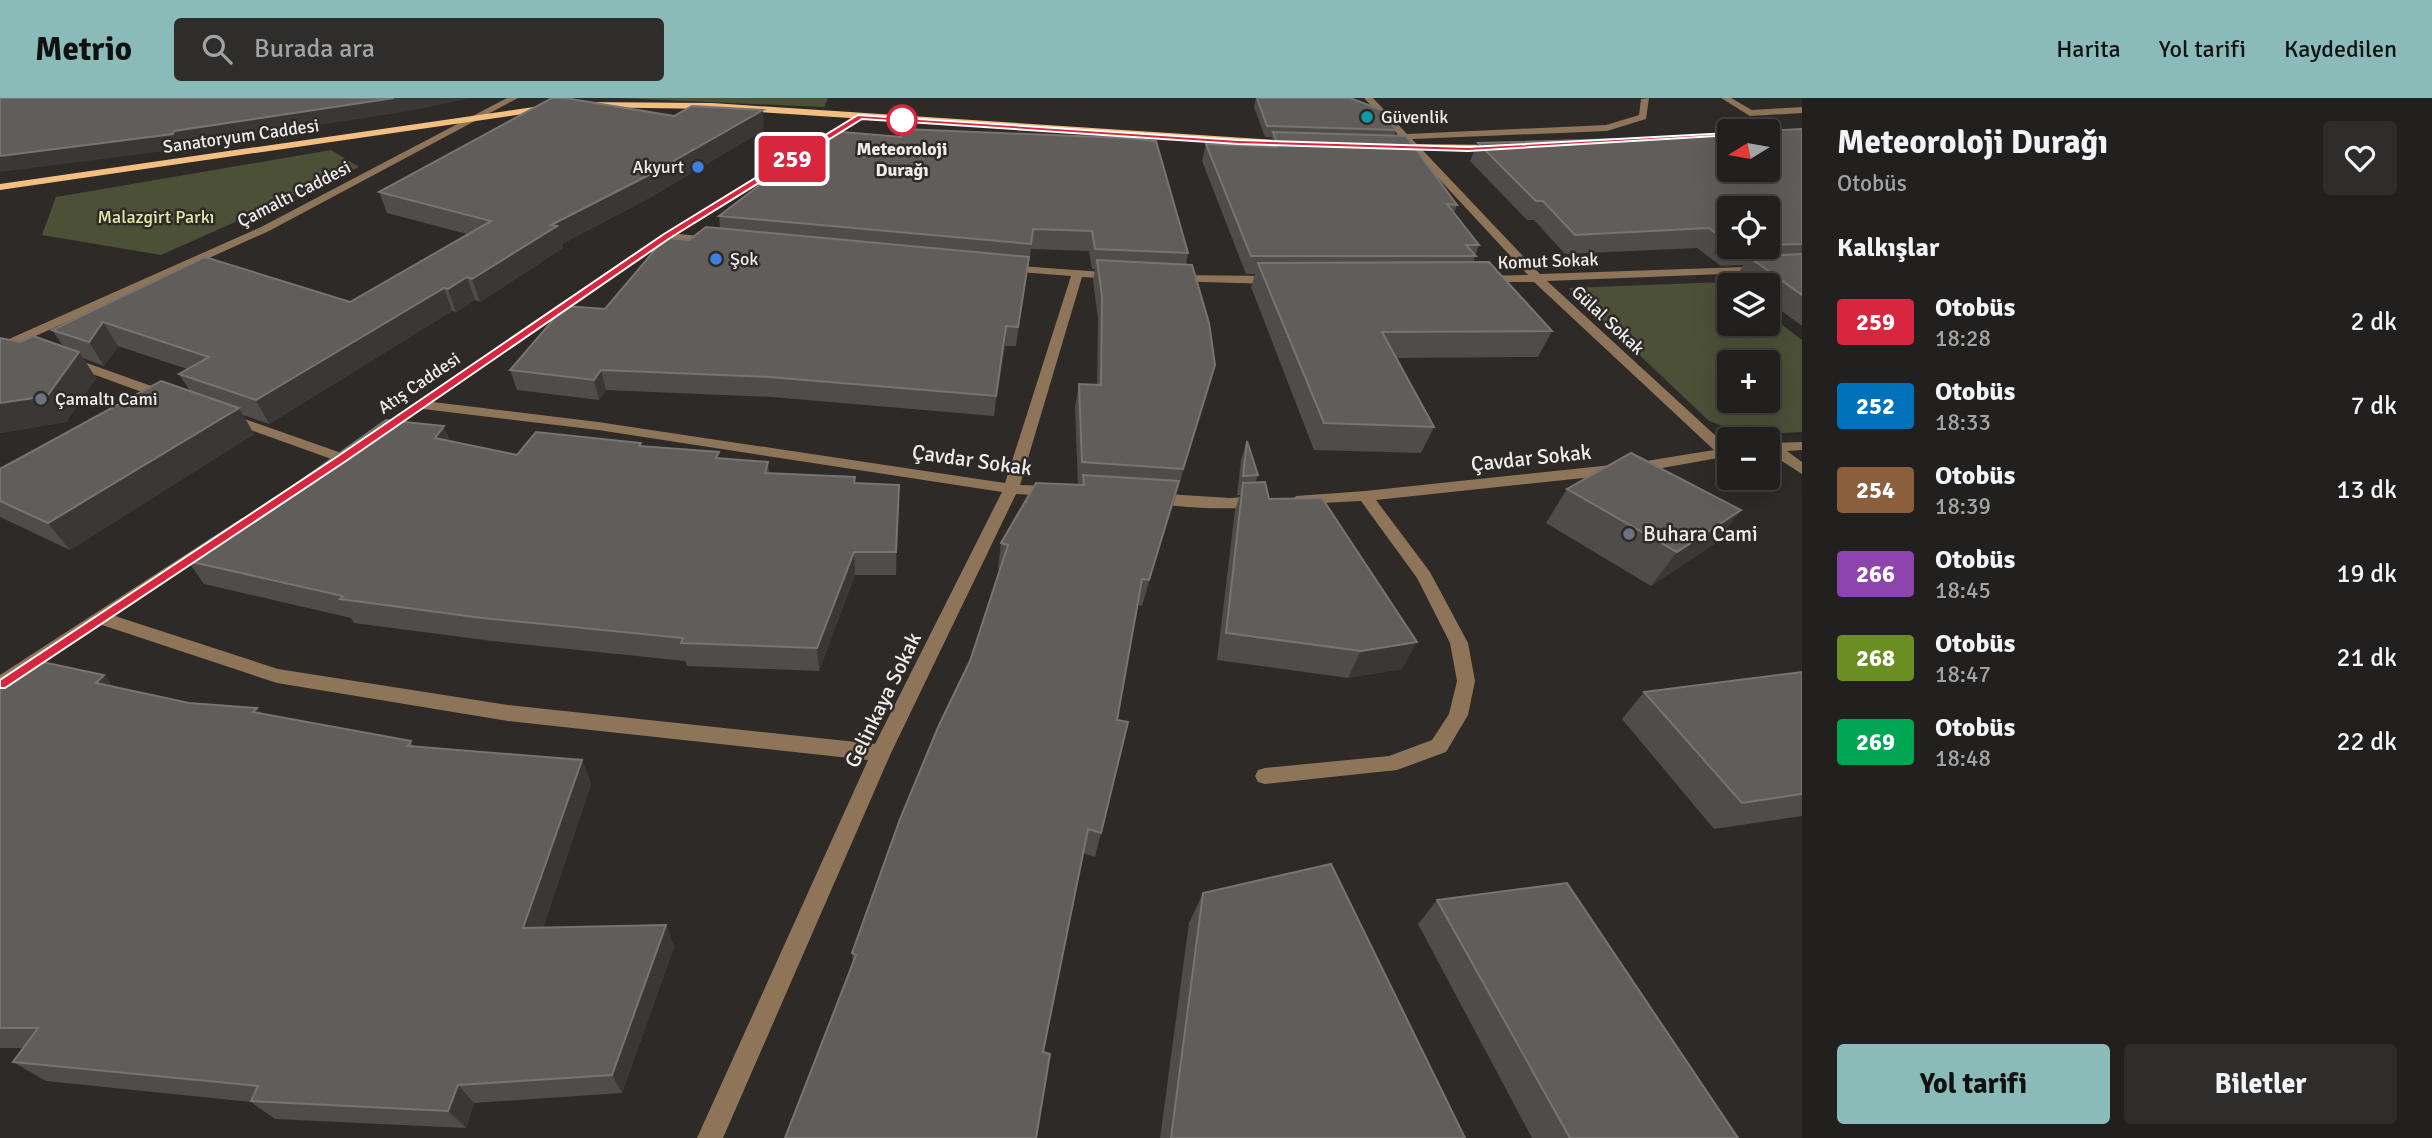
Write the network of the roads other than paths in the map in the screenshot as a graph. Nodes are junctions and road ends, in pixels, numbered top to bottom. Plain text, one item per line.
1 (514, 98) edge
2 (1368, 98) edge
3 (1725, 98) edge
4 (1645, 99) edge
5 (574, 105) edge
6 (561, 106) edge
7 (1363, 108) edge
8 (1802, 110) edge
9 (486, 115) junction
10 (861, 117) junction
11 (1386, 125) edge
12 (1403, 136) junction
13 (1307, 144) edge
14 (1376, 146) edge
15 (1509, 147) edge
16 (1413, 148) junction
17 (0, 187) edge
18 (667, 236) junction
19 (722, 241) edge
20 (995, 267) edge
21 (1802, 268) edge
22 (1077, 275) junction
23 (1128, 277) edge
24 (1154, 278) edge
25 (1539, 279) junction
26 (1288, 280) edge
27 (1469, 280) edge
28 (14, 341) junction
29 (0, 348) edge
30 (185, 402) edge
31 (420, 405) junction
32 (211, 411) edge
33 (1717, 443) edge
34 (1802, 446) edge
35 (1780, 447) edge
36 (1717, 454) edge
37 (1780, 454) edge
38 (1802, 469) edge
39 (1012, 489) junction
40 (1066, 492) edge
41 (1365, 496) junction
42 (1133, 497) edge
43 (250, 519) edge
44 (99, 617) junction
45 (0, 684) edge
46 (881, 754) junction
47 (1265, 776) dead end
48 (710, 1138) edge

1 - 9 street, Çamaltı Caddesi
2 - 12 street, Gülal Sokak
3 - 8 street
4 - 12 street
5 - 10 main road
6 - 9 main road, Sanatoryum Caddesi
7 - 11 street
9 - 17 main road, Sanatoryum Caddesi
9 - 28 street, Çamaltı Caddesi
10 - 13 main road
10 - 18 street, Atış Caddesi
12 - 16 street, Gülal Sokak
14 - 16 main road
15 - 16 main road
16 - 25 street, Gülal Sokak
18 - 19 street
18 - 31 street, Atış Caddesi
20 - 22 street
21 - 25 street, Komut Sokak
22 - 23 street
22 - 39 street, Gelinkaya Sokak
24 - 26 street
25 - 27 street, Komut Sokak
25 - 33 street, Gülal Sokak
28 - 29 street, Çamaltı Caddesi
28 - 30 street
31 - 32 street, Atış Caddesi
31 - 39 street, Çavdar Sokak
34 - 35 street
36 - 41 street, Çavdar Sokak
37 - 38 street
39 - 40 street, Çavdar Sokak
39 - 46 street, Gelinkaya Sokak
41 - 42 street, Çavdar Sokak
41 - 47 street
43 - 44 street
44 - 45 street
44 - 46 street
46 - 48 street, Gelinkaya Sokak

